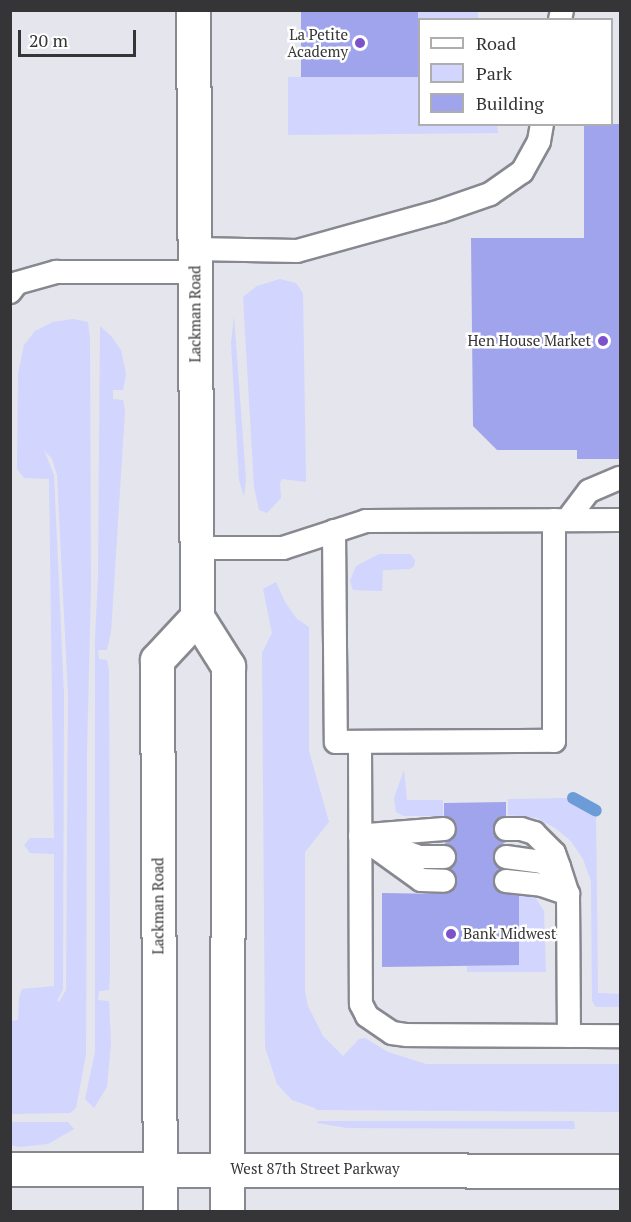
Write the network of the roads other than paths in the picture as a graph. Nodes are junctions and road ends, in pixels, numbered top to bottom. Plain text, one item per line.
1 (194, 10) edge
2 (542, 126) edge
3 (195, 261) junction
4 (10, 292) edge
5 (621, 478) edge
6 (560, 520) junction
7 (621, 520) edge
8 (334, 531) junction
9 (196, 548) junction
10 (197, 617) junction
11 (360, 742) junction
12 (444, 829) dead end
13 (506, 829) dead end
14 (360, 836) junction
15 (444, 857) dead end
16 (506, 857) dead end
17 (444, 881) dead end
18 (506, 881) dead end
19 (567, 894) junction
20 (569, 1036) junction
21 (621, 1036) edge
22 (160, 1168) junction
23 (226, 1168) junction
24 (10, 1169) edge
25 (621, 1171) edge
26 (160, 1212) edge
27 (226, 1212) edge

1 - 3 main road, Lackman Road
2 - 3 lane
3 - 4 lane
3 - 9 main road, Lackman Road
5 - 6 lane
6 - 7 lane
6 - 8 lane
6 - 11 lane
8 - 9 lane
8 - 11 lane
9 - 10 main road, Lackman Road
10 - 22 main road, Lackman Road
10 - 23 main road
11 - 14 lane
12 - 14 lane
13 - 19 lane
14 - 15 lane
14 - 17 lane
14 - 20 lane
16 - 19 lane
18 - 19 lane
19 - 20 lane
20 - 21 lane
22 - 23 main road, West 87th Street Parkway
22 - 24 main road, West 87th Street Parkway
22 - 26 main road, Lackman Road
23 - 25 main road, West 87th Street Parkway
23 - 27 main road

